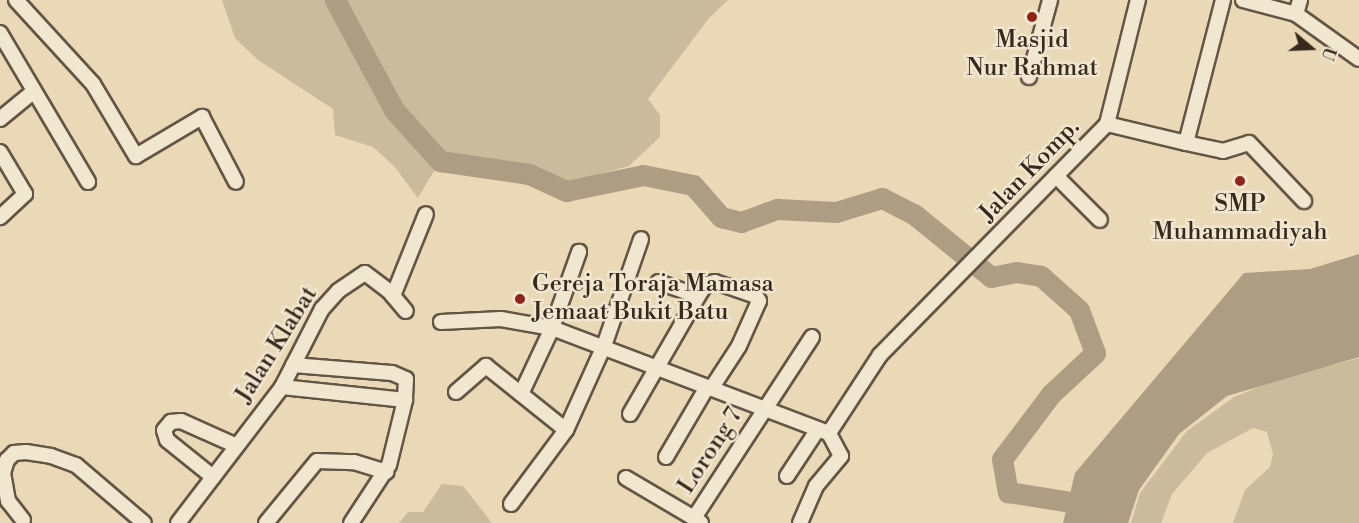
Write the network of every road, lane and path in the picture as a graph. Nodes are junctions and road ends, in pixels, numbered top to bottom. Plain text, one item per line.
1 (16, 0) edge
2 (1050, 0) edge
3 (1138, 0) edge
4 (1223, 0) edge
5 (1243, 0) edge
6 (1298, 7) edge
7 (0, 33) edge
8 (1359, 59) edge
9 (1029, 77) dead end
10 (33, 92) junction
11 (0, 119) edge
12 (1107, 124) junction
13 (1186, 143) junction
14 (0, 152) edge
15 (1056, 176) junction
16 (88, 182) dead end
17 (236, 183) dead end
18 (1304, 201) dead end
19 (426, 214) dead end
20 (0, 217) edge
21 (1100, 220) dead end
22 (641, 239) dead end
23 (579, 252) dead end
24 (657, 282) dead end
25 (393, 296) junction
26 (698, 296) junction
27 (406, 311) dead end
28 (441, 322) dead end
29 (552, 328) junction
30 (812, 337) dead end
31 (604, 346) junction
32 (293, 365) junction
33 (657, 367) junction
34 (282, 387) junction
35 (709, 388) junction
36 (456, 392) dead end
37 (521, 394) junction
38 (405, 400) junction
39 (766, 408) junction
40 (630, 414) dead end
41 (566, 430) junction
42 (824, 431) junction
43 (237, 446) junction
44 (666, 457) dead end
45 (386, 472) junction
46 (788, 476) dead end
47 (213, 477) junction
48 (627, 478) dead end
49 (511, 504) dead end
50 (698, 521) edge
51 (24, 522) edge
52 (144, 523) edge
53 (178, 523) edge
54 (266, 523) edge
55 (351, 523) edge
56 (800, 523) edge

1 - 17 street
2 - 9 street
3 - 12 street, Jalan Komp.
4 - 13 street
5 - 6 street
6 - 8 street
7 - 10 street
10 - 11 street
10 - 16 street
12 - 13 street, Jalan Komp.
12 - 15 street, Jalan Komp.
13 - 18 street, Jalan Komp.
14 - 20 street
15 - 21 street
15 - 42 street, Jalan Komp.
19 - 25 street
22 - 31 street
23 - 29 street
24 - 26 street
25 - 27 street, Jalan Klabat
25 - 32 street, Jalan Klabat
26 - 33 street
26 - 35 street
28 - 29 street
29 - 31 street
29 - 37 street
30 - 39 street, Lorong 7
31 - 33 street
31 - 41 street
32 - 34 street, Jalan Klabat
32 - 38 street
33 - 35 street
33 - 40 street
34 - 38 street
34 - 43 street, Jalan Klabat
35 - 39 street
35 - 44 street
36 - 37 street
37 - 41 street
38 - 45 street
39 - 42 street
39 - 50 street, Lorong 7
41 - 49 street
42 - 46 street
42 - 56 street
43 - 47 street, Jalan Klabat
43 - 47 street
45 - 54 street
45 - 55 street
47 - 53 street, Jalan Klabat
48 - 50 street, Lorong 7
51 - 52 street

